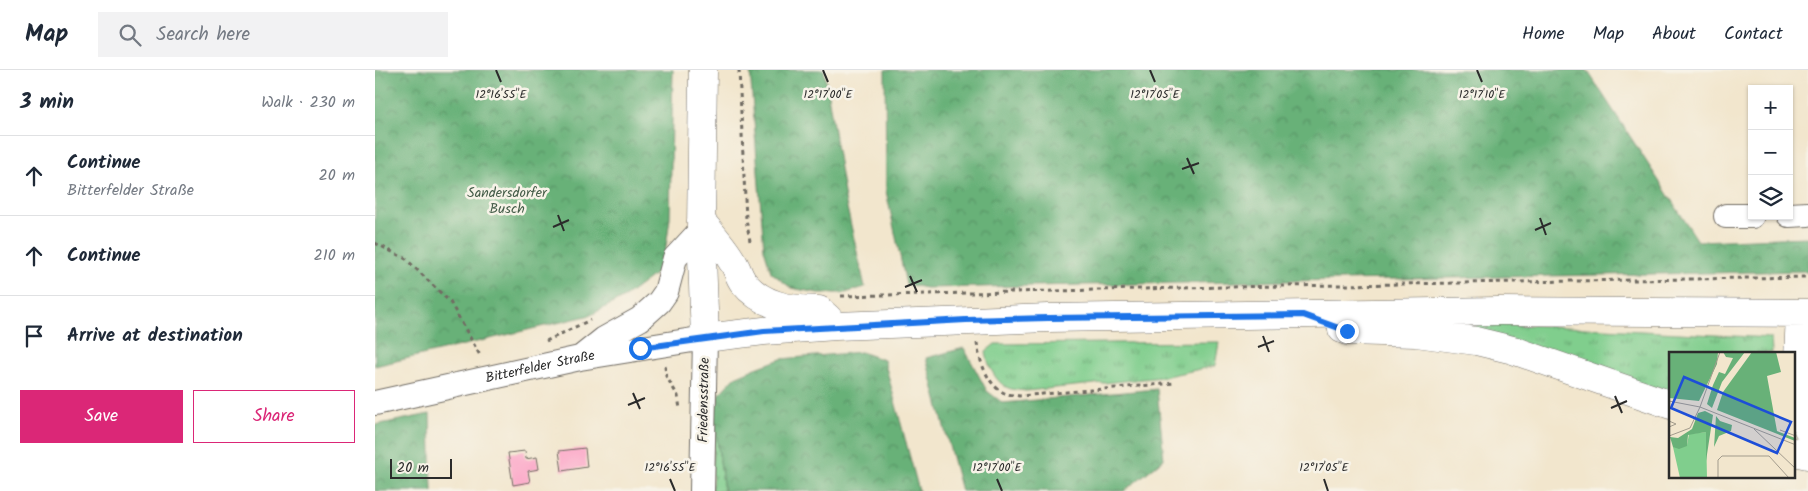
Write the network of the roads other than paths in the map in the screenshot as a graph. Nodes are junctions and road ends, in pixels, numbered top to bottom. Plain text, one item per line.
1 (703, 70) edge
2 (1808, 214) edge
3 (1793, 215) edge
4 (1726, 216) dead end
5 (1748, 216) edge
6 (701, 225) junction
7 (1804, 313) edge
8 (1303, 315) junction
9 (836, 326) junction
10 (705, 338) junction
11 (580, 358) junction
12 (375, 403) edge
13 (1669, 404) edge
14 (1808, 429) edge
15 (1795, 452) edge
16 (1808, 455) edge
17 (702, 491) edge

1 - 6 main road
2 - 3 street
4 - 5 street
6 - 9 main road
6 - 10 main road
6 - 11 street
7 - 8 main road
7 - 14 main road
8 - 9 main road
8 - 13 main road
9 - 10 main road
10 - 11 street, Bitterfelder Straße
10 - 17 street, Friedensstraße
11 - 12 street, Bitterfelder Straße
15 - 16 main road

